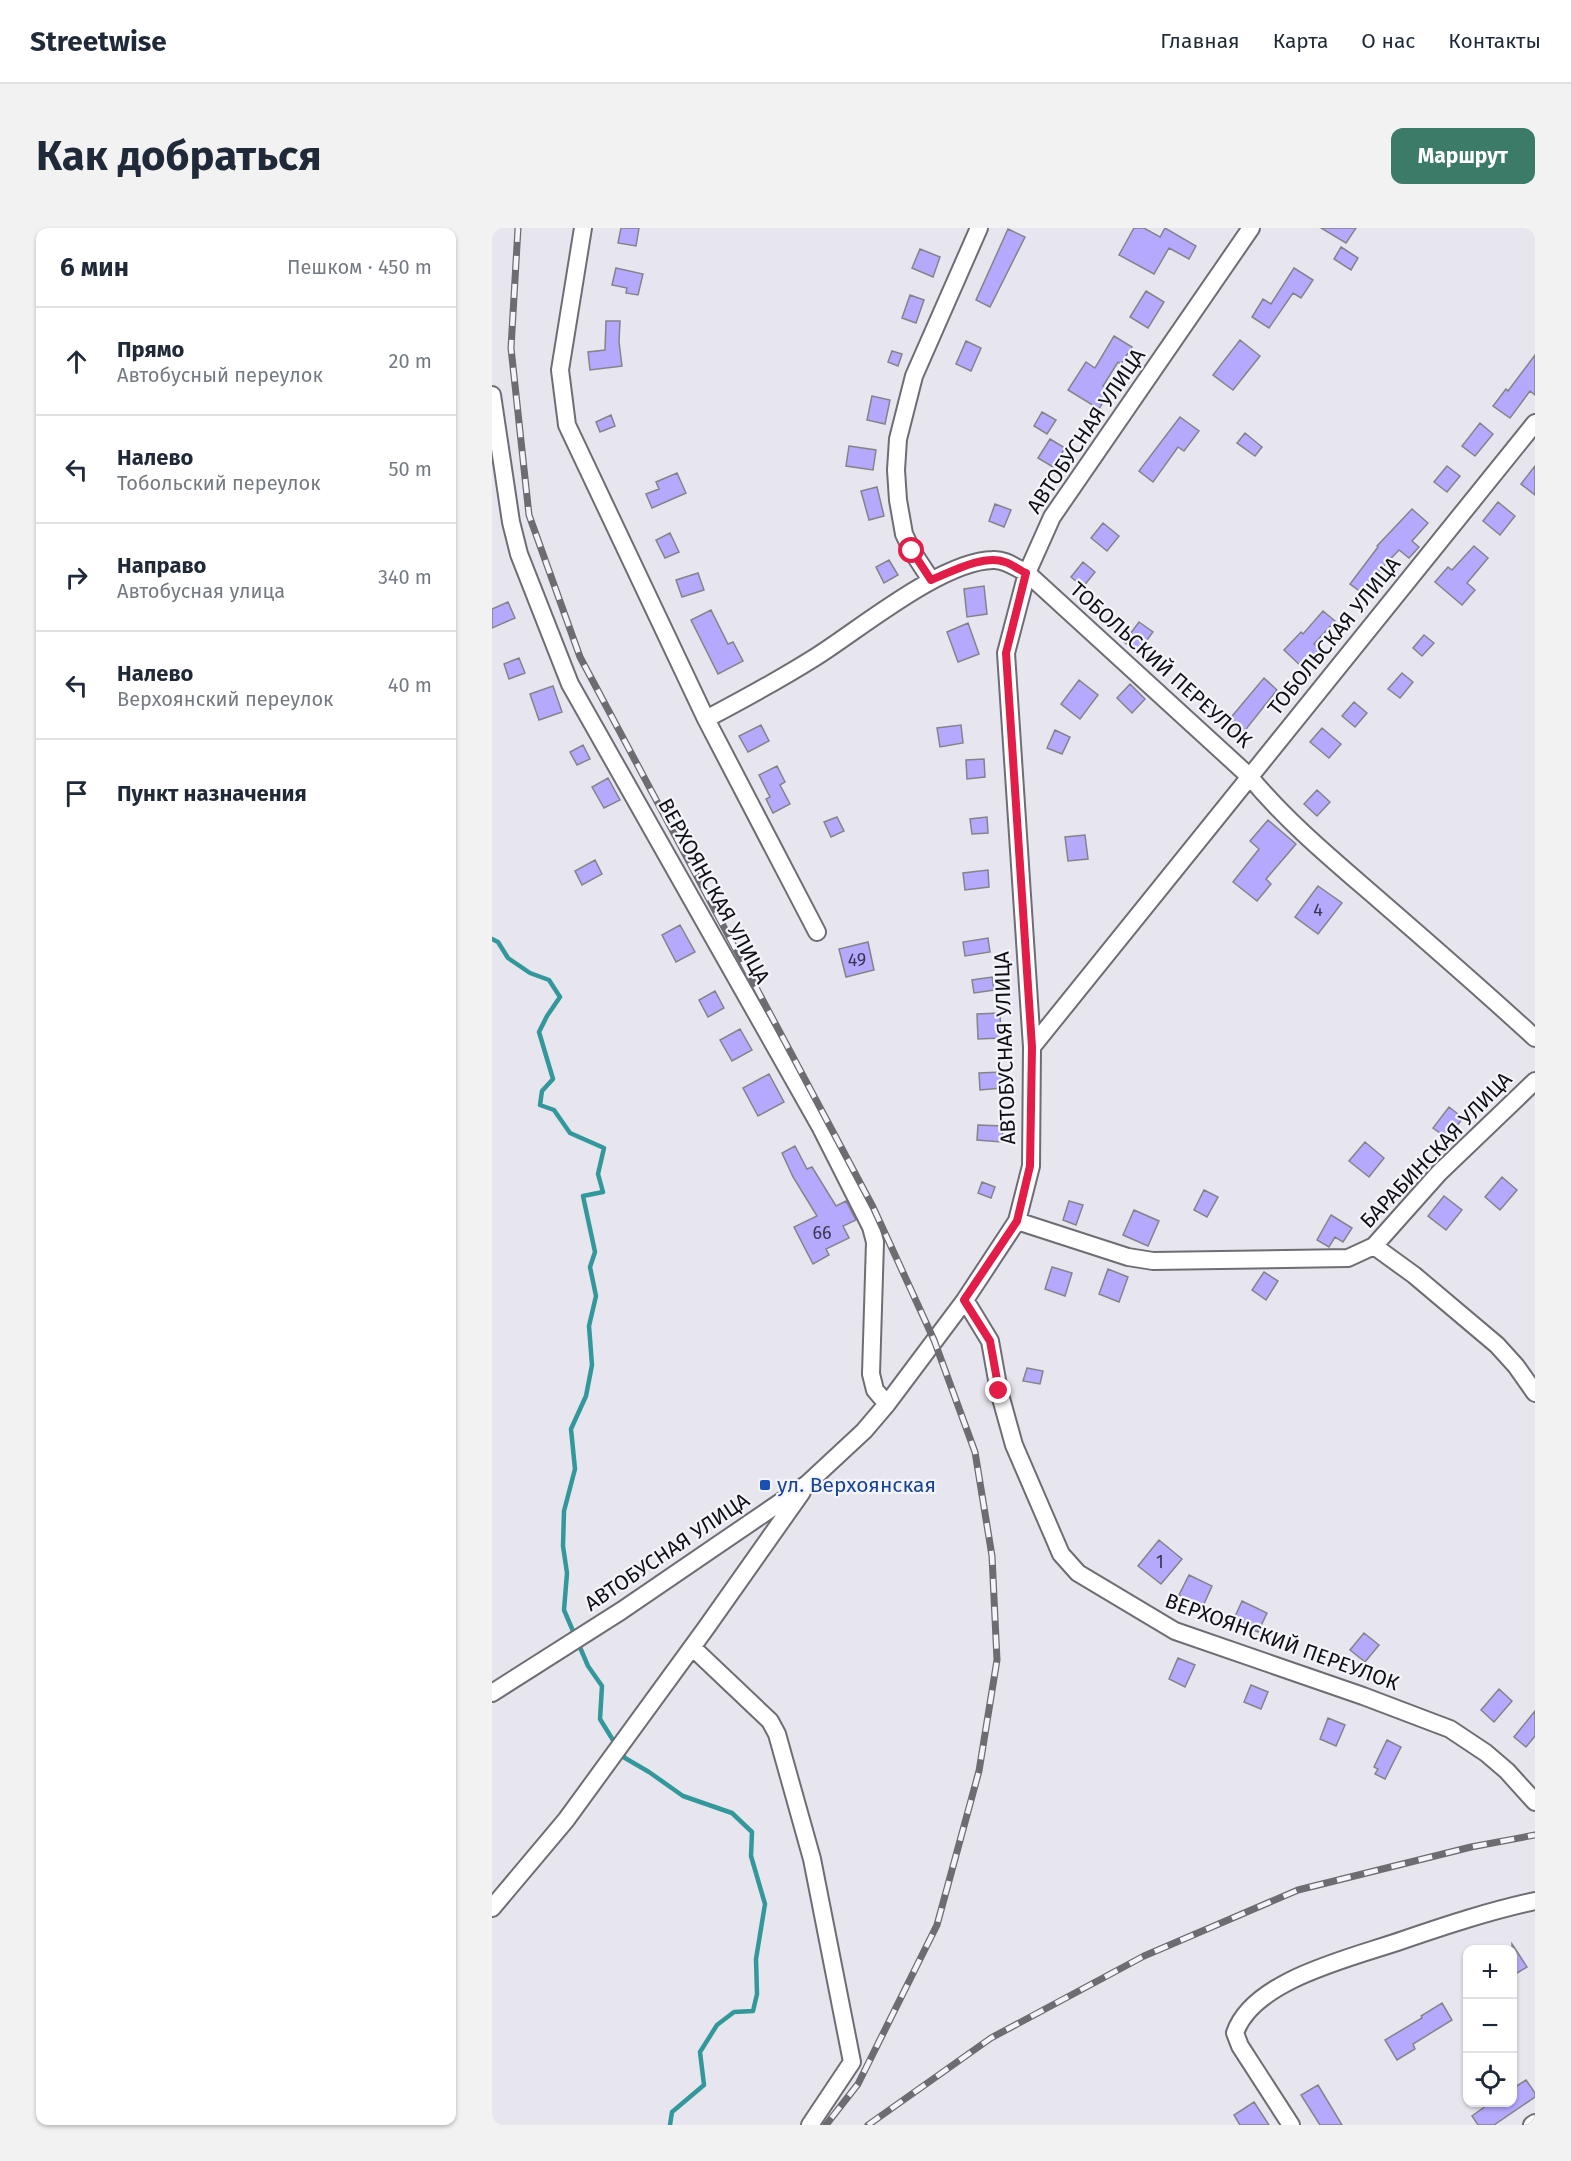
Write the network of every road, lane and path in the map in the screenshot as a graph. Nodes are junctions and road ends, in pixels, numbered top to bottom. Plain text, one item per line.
1 (583, 228) edge
2 (979, 228) edge
3 (1251, 228) edge
4 (492, 395) edge
5 (1535, 423) edge
6 (1026, 573) junction
7 (931, 580) junction
8 (706, 719) junction
9 (1249, 776) junction
10 (817, 932) dead end
11 (1535, 1038) edge
12 (1032, 1047) junction
13 (1535, 1081) edge
14 (1017, 1221) junction
15 (1374, 1246) junction
16 (964, 1300) junction
17 (1535, 1393) edge
18 (887, 1404) junction
19 (807, 1484) junction
20 (692, 1647) junction
21 (493, 1691) edge
22 (1535, 1802) edge
23 (1535, 1901) edge
24 (492, 1908) edge
25 (810, 2125) edge
26 (1291, 2125) edge

1 - 8 street
2 - 7 street
3 - 6 street, АВТОБУСНАЯ УЛИЦА
4 - 18 street, ВЕРХОЯНСКАЯ УЛИЦА
5 - 9 street, ТОБОЛЬСКАЯ УЛИЦА
6 - 7 street, ТОБОЛЬСКИЙ ПЕРЕУЛОК
6 - 9 street, ТОБОЛЬСКИЙ ПЕРЕУЛОК
6 - 12 street, АВТОБУСНАЯ УЛИЦА
7 - 8 street, ТОБОЛЬСКИЙ ПЕРЕУЛОК
8 - 10 street
9 - 11 street, ТОБОЛЬСКИЙ ПЕРЕУЛОК
9 - 12 street, ТОБОЛЬСКАЯ УЛИЦА
12 - 14 street, АВТОБУСНАЯ УЛИЦА
13 - 15 street, БАРАБИНСКАЯ УЛИЦА
14 - 15 street, БАРАБИНСКАЯ УЛИЦА
14 - 16 street, АВТОБУСНАЯ УЛИЦА
15 - 17 street
16 - 18 street, АВТОБУСНАЯ УЛИЦА
16 - 22 street, ВЕРХОЯНСКИЙ ПЕРЕУЛОК
18 - 19 street, АВТОБУСНАЯ УЛИЦА
19 - 20 street
19 - 21 street, АВТОБУСНАЯ УЛИЦА
20 - 24 street
20 - 25 street
23 - 26 street

